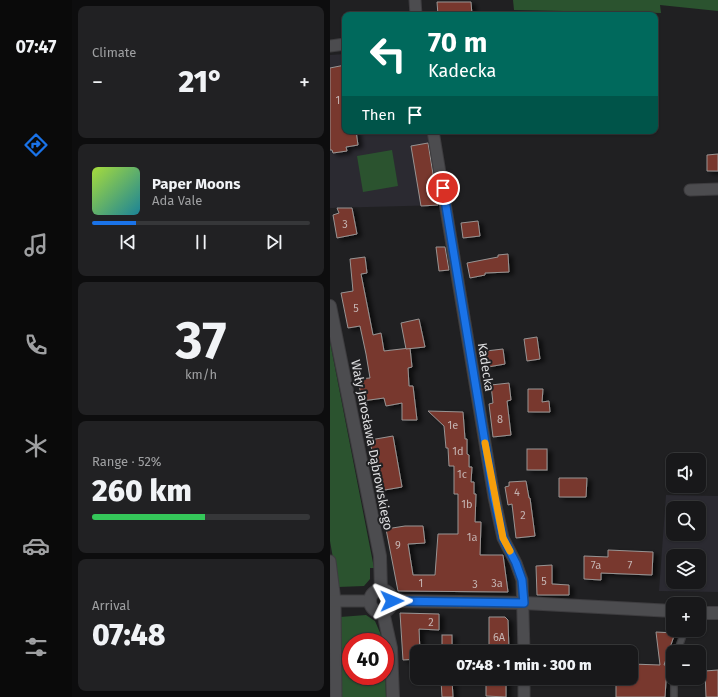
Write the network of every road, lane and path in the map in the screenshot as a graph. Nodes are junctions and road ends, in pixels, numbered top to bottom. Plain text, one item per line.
1 (415, 0) edge
2 (416, 12) edge
3 (342, 44) edge
4 (330, 46) edge
5 (434, 134) edge
6 (718, 189) edge
7 (690, 190) dead end
8 (330, 306) edge
9 (330, 561) edge
10 (381, 590) junction
11 (333, 601) edge
12 (370, 601) junction
13 (392, 601) junction
14 (524, 603) junction
15 (666, 611) edge
16 (383, 612) junction
17 (706, 613) edge
18 (718, 613) edge
19 (524, 645) edge
20 (524, 685) edge
21 (674, 685) edge
22 (336, 697) edge
23 (393, 697) edge
24 (524, 697) edge
25 (674, 697) edge

1 - 2 street
3 - 4 street
5 - 14 street, Kadecka
6 - 7 street
8 - 10 street, Wały Jarosława Dąbrowskiego
9 - 11 street
10 - 12 street
10 - 13 street
11 - 12 street
11 - 22 street
12 - 16 street
13 - 14 street
13 - 16 street
14 - 15 street
14 - 19 street, Kadecka
16 - 23 street
17 - 18 street
20 - 24 street
21 - 25 lane

